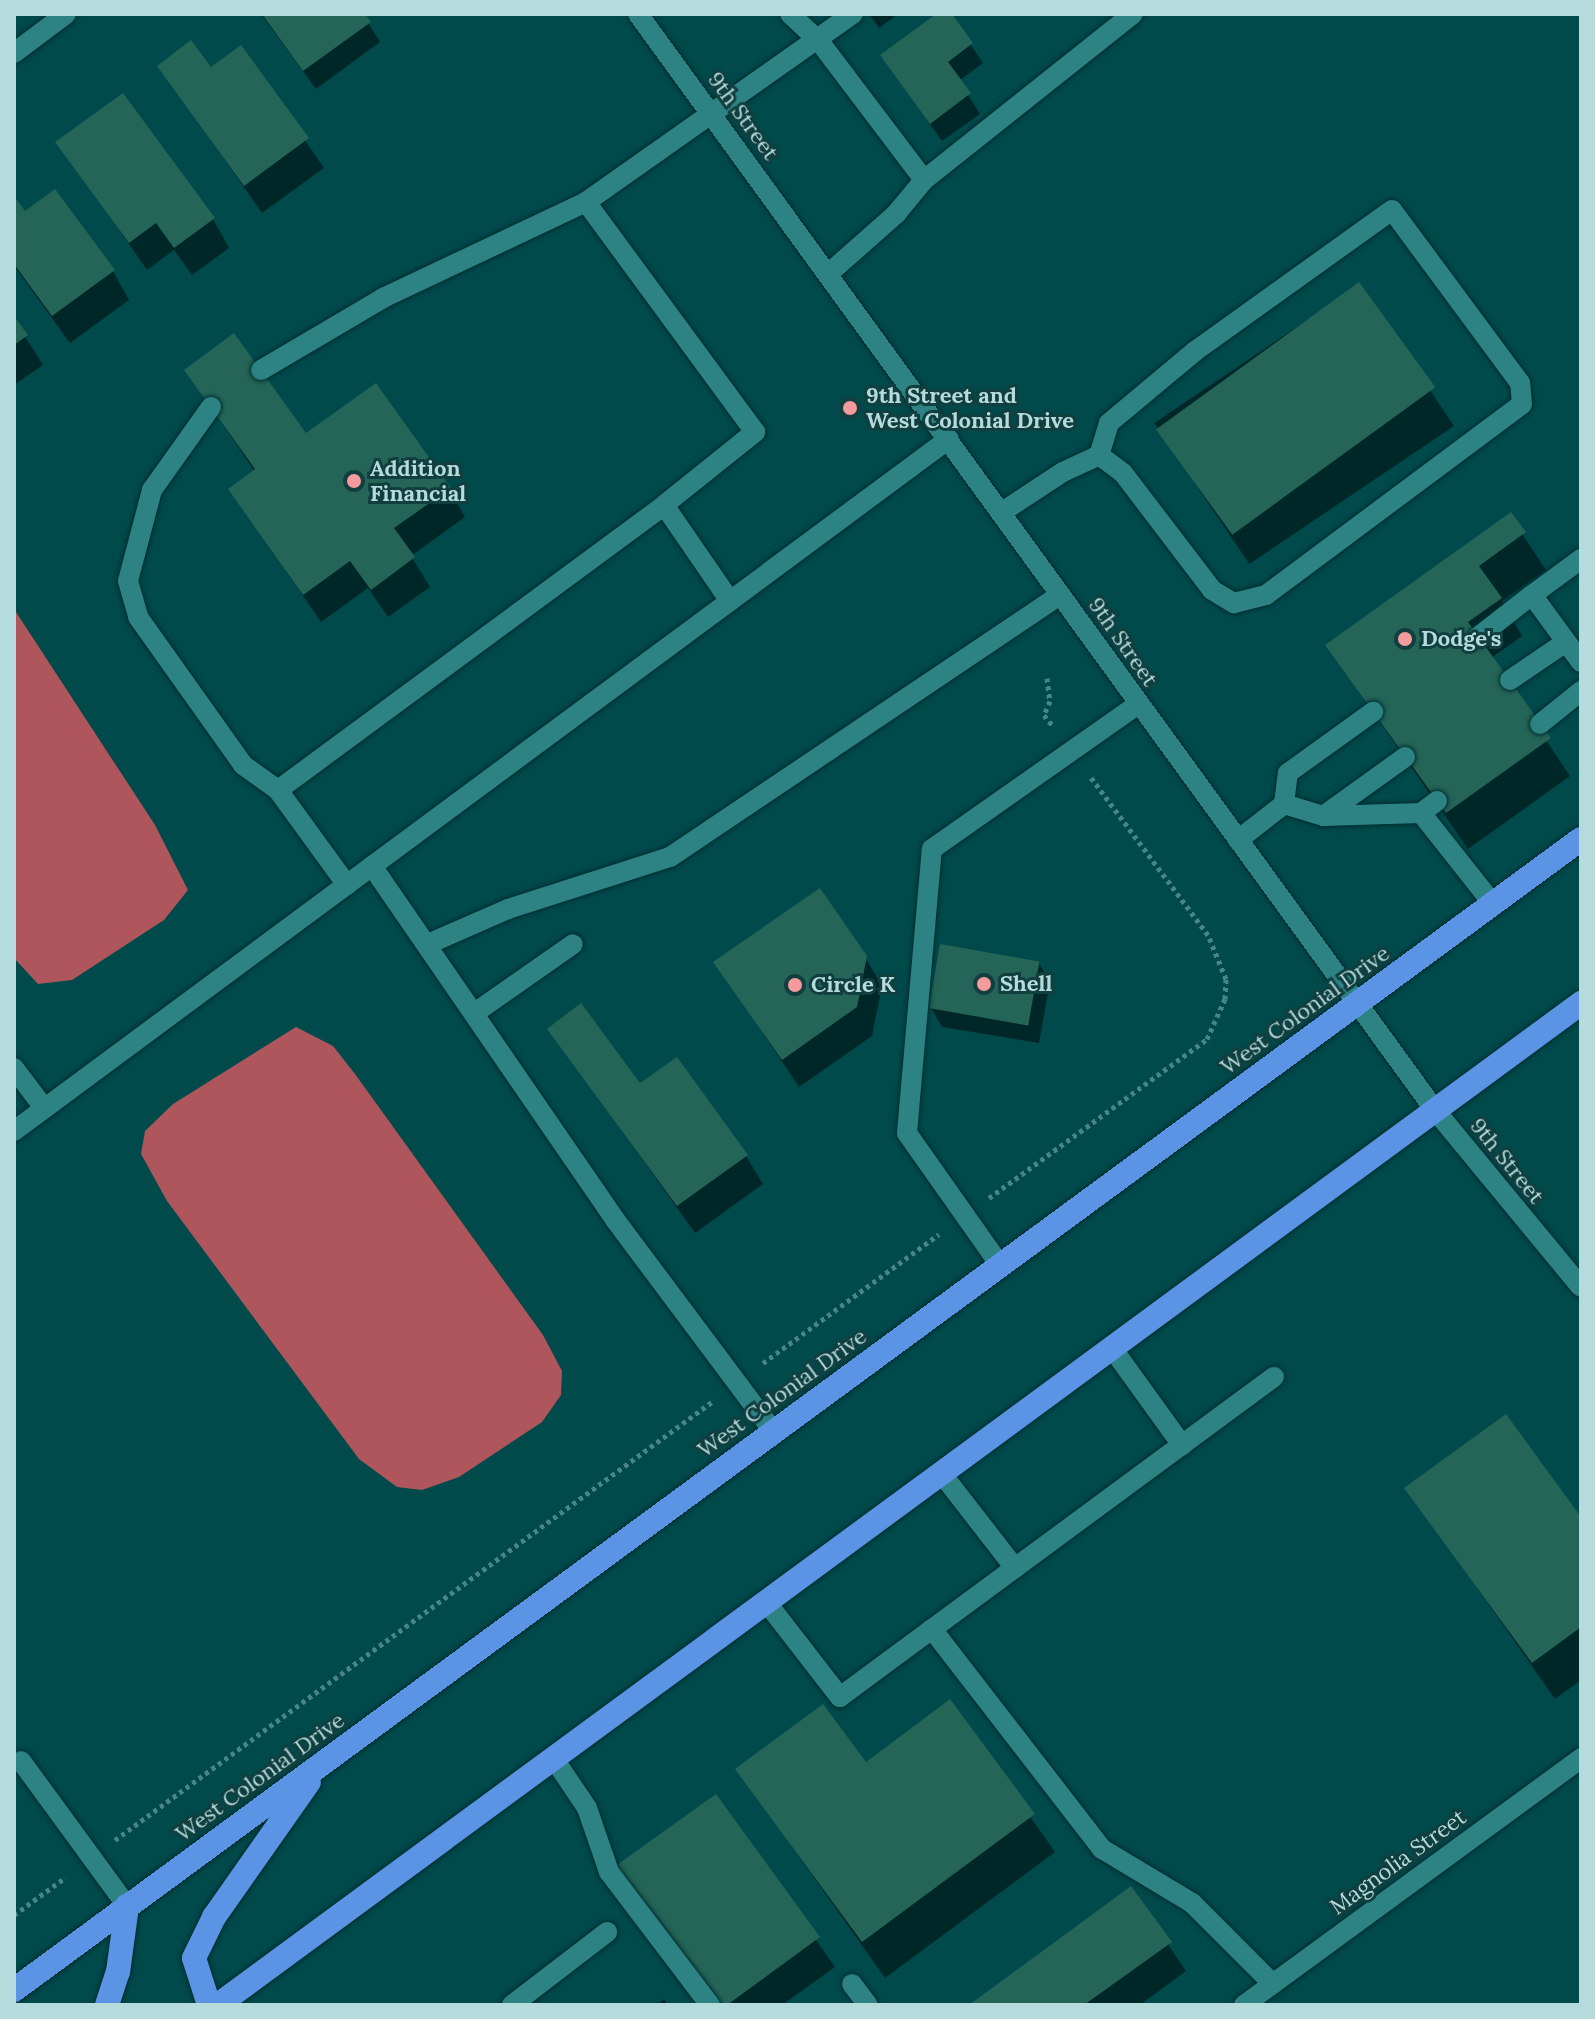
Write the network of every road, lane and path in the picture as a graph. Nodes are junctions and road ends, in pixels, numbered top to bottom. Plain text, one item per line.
1 (66, 14) edge
2 (638, 14) edge
3 (790, 14) edge
4 (853, 14) edge
5 (1133, 14) edge
6 (819, 41) junction
7 (14, 53) edge
8 (712, 116) junction
9 (924, 180) junction
10 (586, 202) junction
11 (828, 274) junction
12 (261, 370) dead end
13 (211, 407) dead end
14 (949, 439) junction
15 (1099, 455) junction
16 (664, 505) junction
17 (1002, 512) junction
18 (1581, 559) edge
19 (1060, 595) junction
20 (1532, 595) junction
21 (730, 601) junction
22 (1478, 637) dead end
23 (1566, 642) junction
24 (1581, 662) edge
25 (1510, 680) dead end
26 (1581, 691) edge
27 (1138, 704) junction
28 (1373, 712) dead end
29 (1540, 724) dead end
30 (1405, 757) dead end
31 (278, 790) junction
32 (1284, 804) junction
33 (1323, 816) junction
34 (1581, 839) edge
35 (1238, 840) junction
36 (372, 866) junction
37 (347, 885) junction
38 (1493, 904) junction
39 (428, 944) junction
40 (573, 944) dead end
41 (1581, 1003) edge
42 (1357, 1004) junction
43 (476, 1012) junction
44 (14, 1068) edge
45 (44, 1108) junction
46 (1435, 1110) junction
47 (14, 1131) edge
48 (1000, 1265) junction
49 (1581, 1287) edge
50 (1112, 1348) junction
51 (1274, 1377) dead end
52 (774, 1432) junction
53 (1182, 1445) junction
54 (942, 1474) junction
55 (1015, 1568) junction
56 (767, 1603) junction
57 (932, 1629) junction
58 (1581, 1758) edge
59 (554, 1759) junction
60 (21, 1761) dead end
61 (319, 1767) junction
62 (127, 1906) junction
63 (607, 1932) dead end
64 (852, 1984) dead end
65 (1273, 1984) junction
66 (14, 1990) edge
67 (107, 2005) edge
68 (209, 2005) edge
69 (218, 2005) edge
70 (512, 2005) edge
71 (710, 2005) edge
72 (868, 2005) edge
73 (1244, 2005) edge

1 - 7 street
2 - 8 street, 9th Street
3 - 6 street
4 - 6 street
5 - 9 street
6 - 8 street
6 - 9 street
8 - 10 street
8 - 11 street, 9th Street
9 - 11 street
10 - 12 street
10 - 16 street
11 - 14 street, 9th Street
13 - 31 street
14 - 17 street, 9th Street
14 - 21 street
15 - 15 street
15 - 17 street
16 - 21 street
16 - 31 street
17 - 19 street, 9th Street
18 - 20 street
19 - 27 street, 9th Street
19 - 39 street
20 - 22 street
20 - 23 street
21 - 36 street
23 - 24 street
23 - 25 street
26 - 29 street
27 - 35 street, 9th Street
27 - 48 street
28 - 32 street
30 - 33 street
31 - 37 street
32 - 33 street
32 - 35 street
33 - 38 street
34 - 38 highway, West Colonial Drive
35 - 42 street, 9th Street
36 - 37 street
36 - 39 street
37 - 45 street
38 - 42 highway, West Colonial Drive
39 - 43 street
40 - 43 street
41 - 46 highway
42 - 46 street, 9th Street
42 - 48 highway, West Colonial Drive
43 - 52 street
44 - 45 street
45 - 47 street
46 - 49 street, 9th Street
46 - 50 highway
48 - 52 highway, West Colonial Drive
50 - 53 street
50 - 54 highway
51 - 53 street
52 - 61 highway, West Colonial Drive
53 - 55 street
54 - 55 street
54 - 56 highway
55 - 57 street
56 - 57 street
56 - 59 highway
57 - 65 street
58 - 65 street, Magnolia Street
59 - 69 highway
59 - 71 street
60 - 62 street
61 - 62 highway, West Colonial Drive
61 - 68 highway
62 - 66 highway, West Colonial Drive
62 - 67 highway
63 - 70 street
64 - 72 street
65 - 73 street, Magnolia Street

